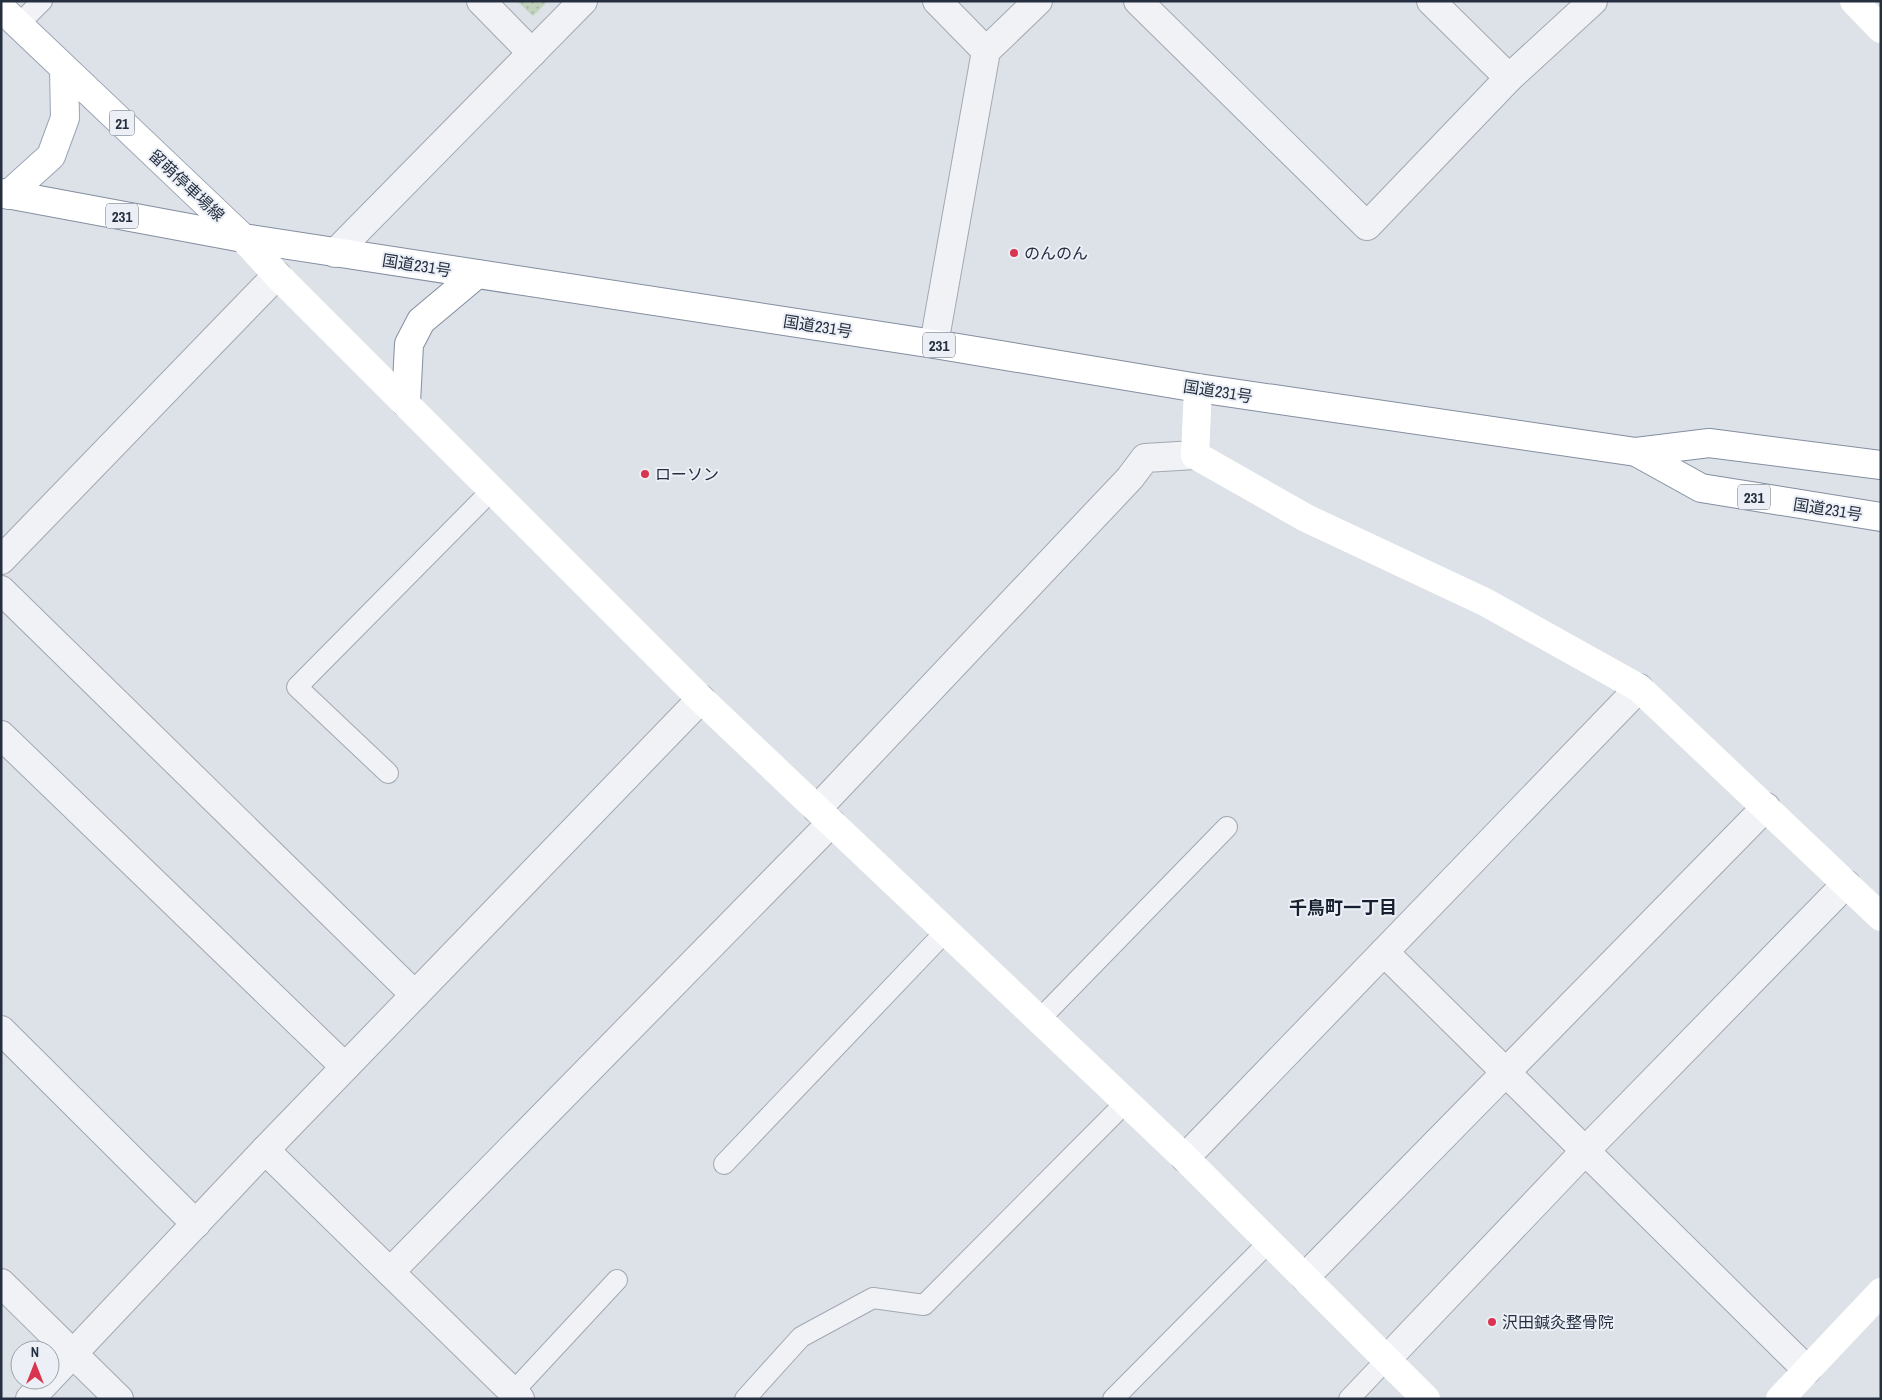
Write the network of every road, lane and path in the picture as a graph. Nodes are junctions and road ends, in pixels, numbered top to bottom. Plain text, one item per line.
1 (42, 1) edge
2 (481, 1) edge
3 (583, 1) edge
4 (937, 1) edge
5 (1038, 1) edge
6 (1138, 1) edge
7 (1431, 1) edge
8 (1593, 1) edge
9 (1854, 1) edge
10 (10, 16) edge
11 (1881, 29) edge
12 (986, 51) junction
13 (532, 54) junction
14 (64, 69) junction
15 (1509, 78) junction
16 (5, 194) edge
17 (243, 238) junction
18 (335, 253) junction
19 (477, 274) junction
20 (277, 275) junction
21 (934, 344) junction
22 (1198, 388) junction
23 (406, 403) junction
24 (1636, 452) junction
25 (1195, 455) junction
26 (1881, 465) edge
27 (492, 490) junction
28 (1881, 518) edge
29 (1, 560) edge
30 (1, 590) edge
31 (1639, 688) junction
32 (701, 699) junction
33 (1, 736) edge
34 (388, 773) dead end
35 (1766, 807) junction
36 (824, 816) junction
37 (1227, 827) dead end
38 (1846, 884) junction
39 (1881, 917) edge
40 (946, 931) junction
41 (1384, 952) junction
42 (415, 995) junction
43 (1040, 1020) junction
44 (1, 1030) edge
45 (345, 1068) junction
46 (1505, 1072) junction
47 (1126, 1102) junction
48 (265, 1150) junction
49 (1585, 1151) junction
50 (1185, 1158) junction
51 (724, 1164) dead end
52 (196, 1224) junction
53 (1269, 1242) junction
54 (390, 1272) junction
55 (1305, 1277) junction
56 (617, 1280) dead end
57 (1, 1284) edge
58 (1881, 1292) edge
59 (74, 1354) junction
60 (1387, 1360) junction
61 (60, 1368) edge
62 (1806, 1370) junction
63 (517, 1395) edge
64 (119, 1399) edge
65 (745, 1399) edge
66 (1113, 1399) edge
67 (1349, 1399) edge
68 (1426, 1399) edge
69 (1780, 1399) edge

1 - 10 lane
2 - 13 street
3 - 13 street
4 - 12 street
5 - 12 street
6 - 15 street
7 - 15 street
8 - 15 street
9 - 11 main road
10 - 14 main road, 留萌停車場線 / 21
12 - 21 street
13 - 18 street
14 - 16 main road
14 - 17 main road, 留萌停車場線 / 21
16 - 17 main road, 国道231号 / 231
17 - 18 main road, 国道231号 / 231
17 - 20 main road, 留萌停車場線
18 - 19 main road, 国道231号 / 231
19 - 21 main road, 国道231号 / 231
19 - 23 main road
20 - 23 main road, 留萌停車場線
20 - 29 street
21 - 22 main road, 国道231号 / 231
22 - 24 main road, 国道231号 / 231
22 - 25 main road
23 - 27 main road, 留萌停車場線
24 - 26 main road, 国道231号 / 231
24 - 28 main road, 国道231号 / 231
25 - 31 main road
25 - 36 street
27 - 32 main road, 留萌停車場線
27 - 34 lane
30 - 42 street
31 - 35 main road
31 - 41 street
32 - 36 main road, 留萌停車場線
32 - 42 street
33 - 45 street
35 - 38 main road
35 - 46 street
36 - 40 main road, 留萌停車場線
36 - 54 street
37 - 43 lane
38 - 39 main road
38 - 49 street
40 - 43 main road, 留萌停車場線
40 - 51 lane
41 - 46 street
41 - 50 street
42 - 45 street
43 - 47 main road, 留萌停車場線
44 - 52 street
45 - 48 street
46 - 49 street
46 - 55 street
47 - 50 main road, 留萌停車場線
47 - 65 lane
48 - 52 street
48 - 54 street
49 - 60 street
49 - 62 street
50 - 53 main road, 留萌停車場線
52 - 59 street
53 - 55 main road, 留萌停車場線
53 - 66 lane
54 - 63 street
55 - 60 main road, 留萌停車場線
56 - 63 lane
57 - 59 street
58 - 62 main road
59 - 61 street
59 - 64 street
60 - 67 lane
60 - 68 main road, 留萌停車場線
62 - 69 main road

